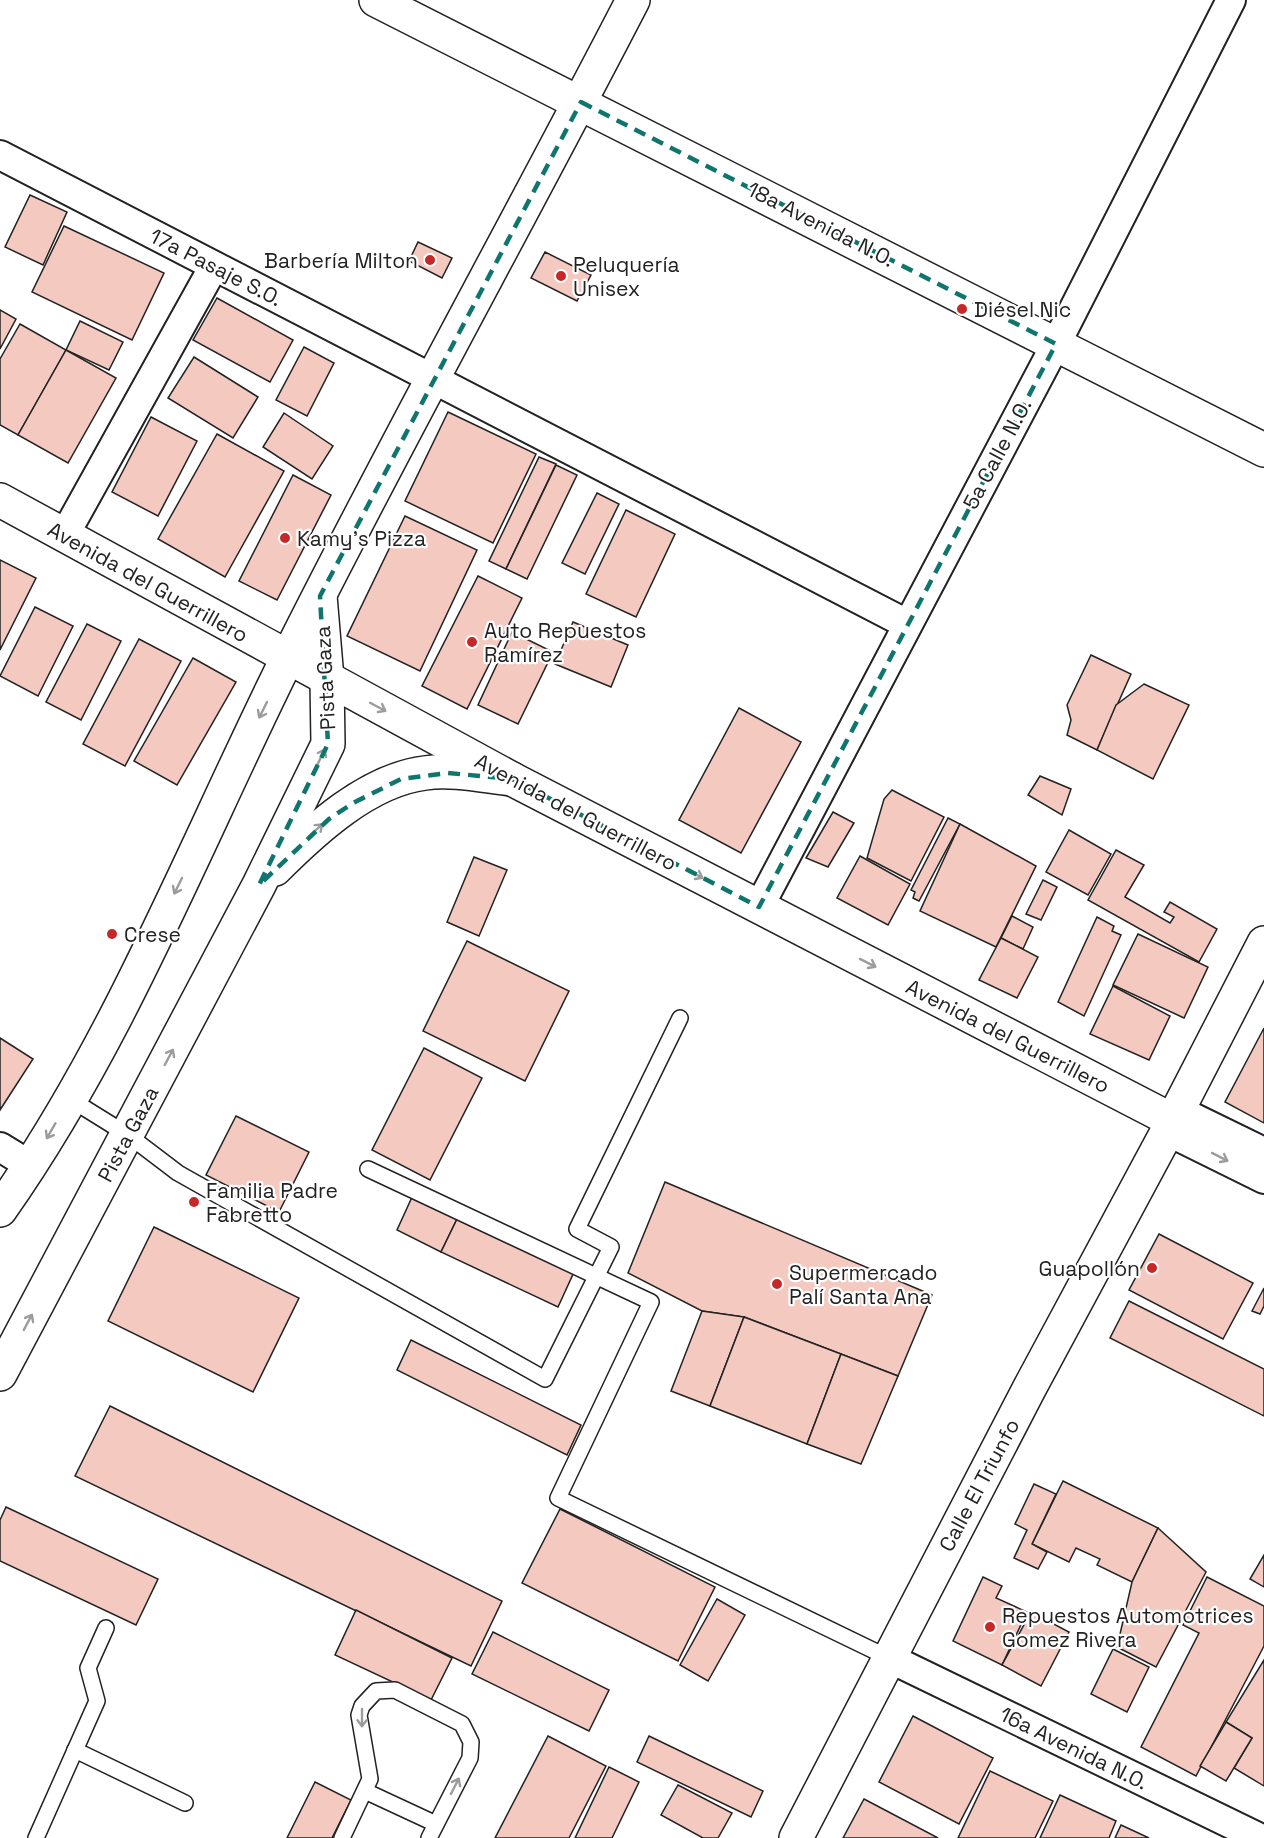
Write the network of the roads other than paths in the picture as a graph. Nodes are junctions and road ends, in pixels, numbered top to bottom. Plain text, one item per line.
1 (376, 0) edge
2 (633, 0) edge
3 (1231, 0) edge
4 (580, 102) junction
5 (0, 155) edge
6 (214, 266) junction
7 (1056, 344) junction
8 (433, 378) junction
9 (1264, 450) edge
10 (0, 500) edge
11 (64, 536) junction
12 (320, 596) junction
13 (907, 624) junction
14 (288, 658) junction
15 (327, 679) junction
16 (512, 779) junction
17 (259, 885) junction
18 (759, 907) junction
19 (1264, 943) edge
20 (680, 1018) dead end
21 (70, 1099) junction
22 (1174, 1121) junction
23 (128, 1135) junction
24 (0, 1147) edge
25 (1264, 1152) edge
26 (31, 1166) junction
27 (368, 1169) dead end
28 (1264, 1179) edge
29 (0, 1210) edge
30 (595, 1277) junction
31 (0, 1374) edge
32 (106, 1628) dead end
33 (889, 1658) junction
34 (75, 1750) junction
35 (365, 1791) junction
36 (185, 1803) dead end
37 (432, 1831) edge
38 (36, 1838) edge
39 (342, 1838) edge
40 (796, 1838) edge
41 (1260, 1838) edge

1 - 4 main road, 18a Avenida N.O.
2 - 4 main road
3 - 7 street, 5a Calle N.O.
4 - 7 main road, 18a Avenida N.O.
4 - 8 main road
5 - 6 street, 17a Pasaje S.O.
6 - 8 street, 17a Pasaje S.O.
6 - 11 street
7 - 9 main road, 18a Avenida N.O.
7 - 13 street, 5a Calle N.O.
8 - 12 main road
8 - 13 street, 17a Pasaje S.O.
10 - 11 main road, Avenida del Guerrillero
11 - 14 main road, Avenida del Guerrillero
12 - 14 main road, Pista Gaza
12 - 15 main road, Pista Gaza
13 - 18 street, 5a Calle N.O.
14 - 15 main road, Avenida del Guerrillero
14 -> 21 main road, Pista Gaza
15 -> 16 main road, Avenida del Guerrillero
17 -> 15 main road, Pista Gaza
17 -> 16 main road
16 -> 18 main road, Avenida del Guerrillero
23 -> 17 main road, Pista Gaza
18 -> 22 main road, Avenida del Guerrillero
19 - 22 main road, Calle El Triunfo
20 - 30 lane
21 - 23 lane
21 -> 26 main road, Pista Gaza
22 - 25 street, Avenida del Guerrillero
22 -> 28 street, Avenida del Guerrillero
22 - 33 main road, Calle El Triunfo
23 - 30 lane
31 -> 23 main road, Pista Gaza
24 - 26 street
26 - 29 main road, Pista Gaza
27 - 30 lane
30 - 33 lane
32 - 34 lane
33 - 40 main road, Calle El Triunfo
33 - 41 street, 16a Avenida N.O.
34 - 36 lane
34 - 38 lane
35 - 37 lane
37 -> 35 lane
35 - 39 lane

